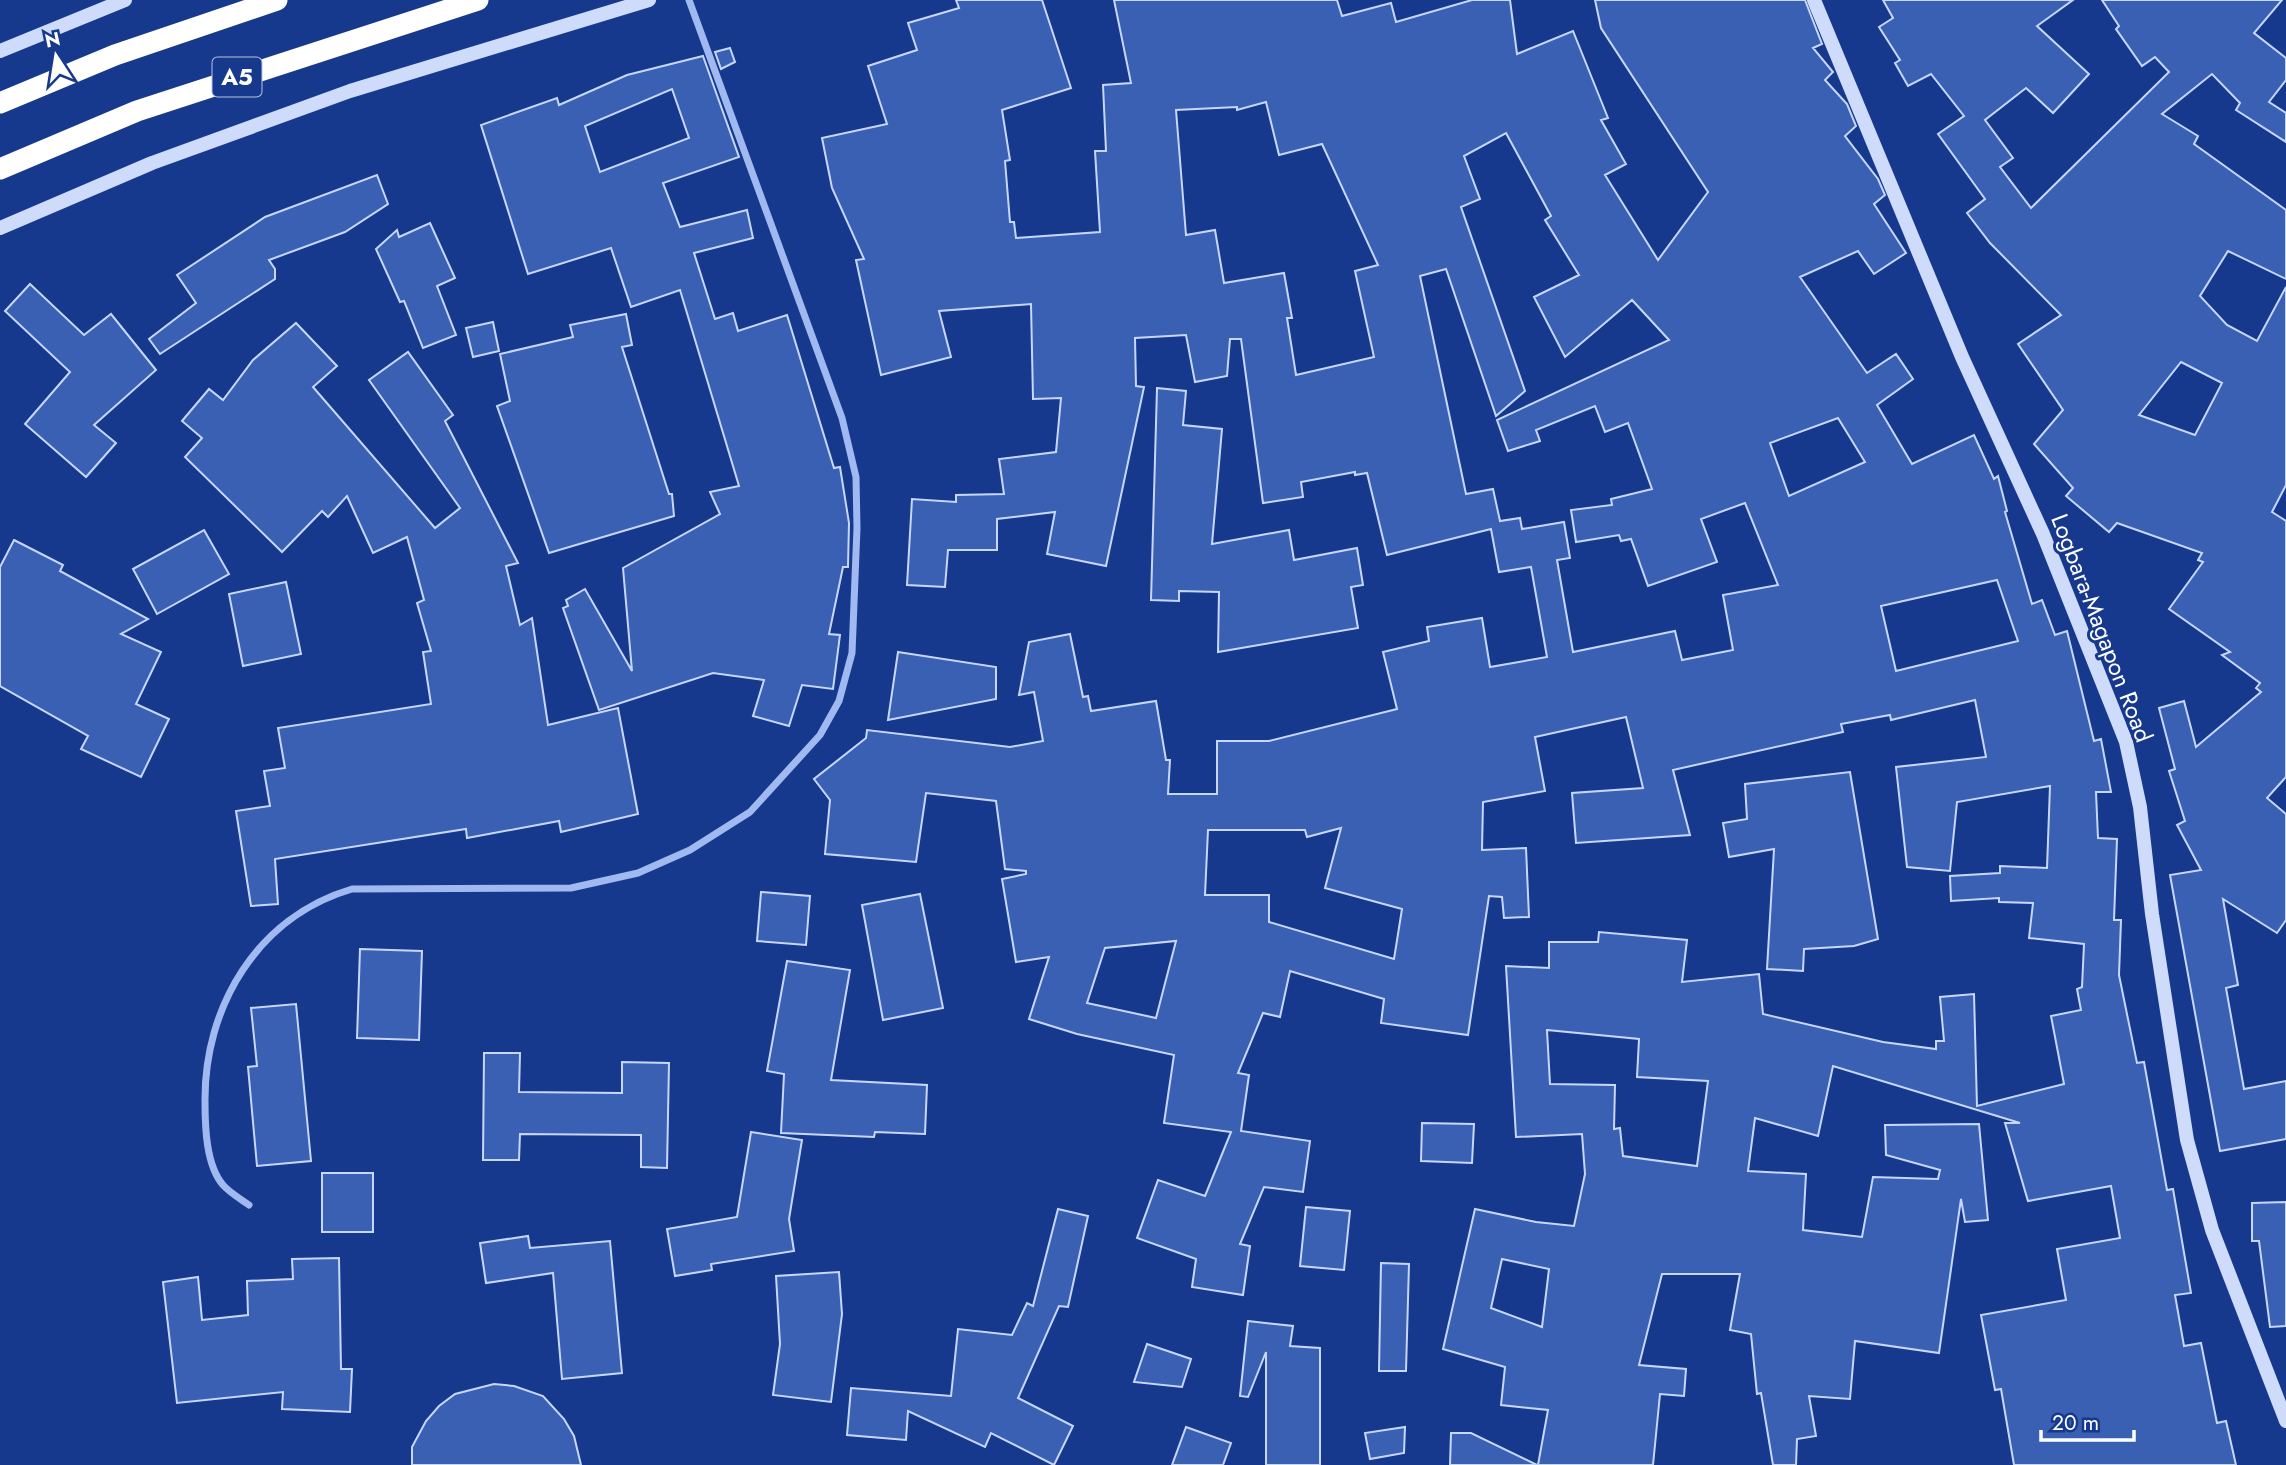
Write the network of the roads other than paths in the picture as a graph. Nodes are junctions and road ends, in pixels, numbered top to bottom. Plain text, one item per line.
1 (125, 0) edge
2 (278, 0) edge
3 (478, 0) edge
4 (649, 0) edge
5 (689, 0) edge
6 (1814, 0) edge
7 (0, 51) edge
8 (0, 103) edge
9 (0, 169) edge
10 (0, 228) edge
11 (249, 1205) dead end
12 (2286, 1421) edge

1 - 7 street
2 - 8 highway, A5
3 - 9 highway, A5
4 - 10 street
5 - 11 street
6 - 12 street, Logbara-Magapon Road

